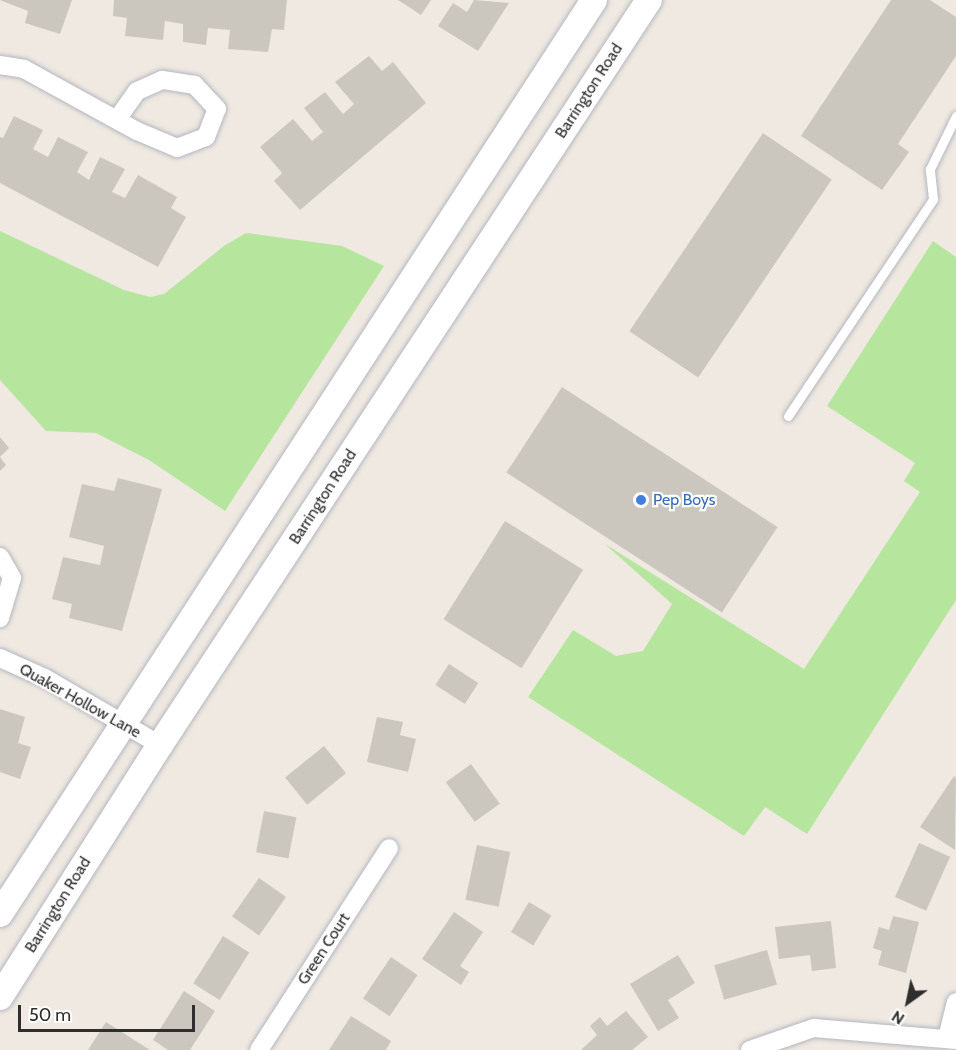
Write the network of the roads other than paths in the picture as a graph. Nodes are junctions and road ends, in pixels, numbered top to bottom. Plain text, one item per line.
1 (594, 0) edge
2 (649, 0) edge
3 (0, 65) edge
4 (956, 116) edge
5 (117, 120) junction
6 (788, 416) dead end
7 (0, 557) edge
8 (0, 618) edge
9 (0, 658) edge
10 (125, 723) junction
11 (160, 745) junction
12 (389, 848) dead end
13 (0, 914) edge
14 (0, 997) edge
15 (956, 1002) edge
16 (951, 1039) edge
17 (259, 1050) edge
18 (750, 1050) edge

1 - 10 main road
2 - 11 main road, Barrington Road
3 - 5 street
4 - 6 lane
5 - 5 street
7 - 8 street
9 - 10 street, Quaker Hollow Lane
10 - 11 street, Quaker Hollow Lane
10 - 13 main road
11 - 14 main road, Barrington Road
12 - 17 street, Green Court
15 - 16 street
16 - 18 street

